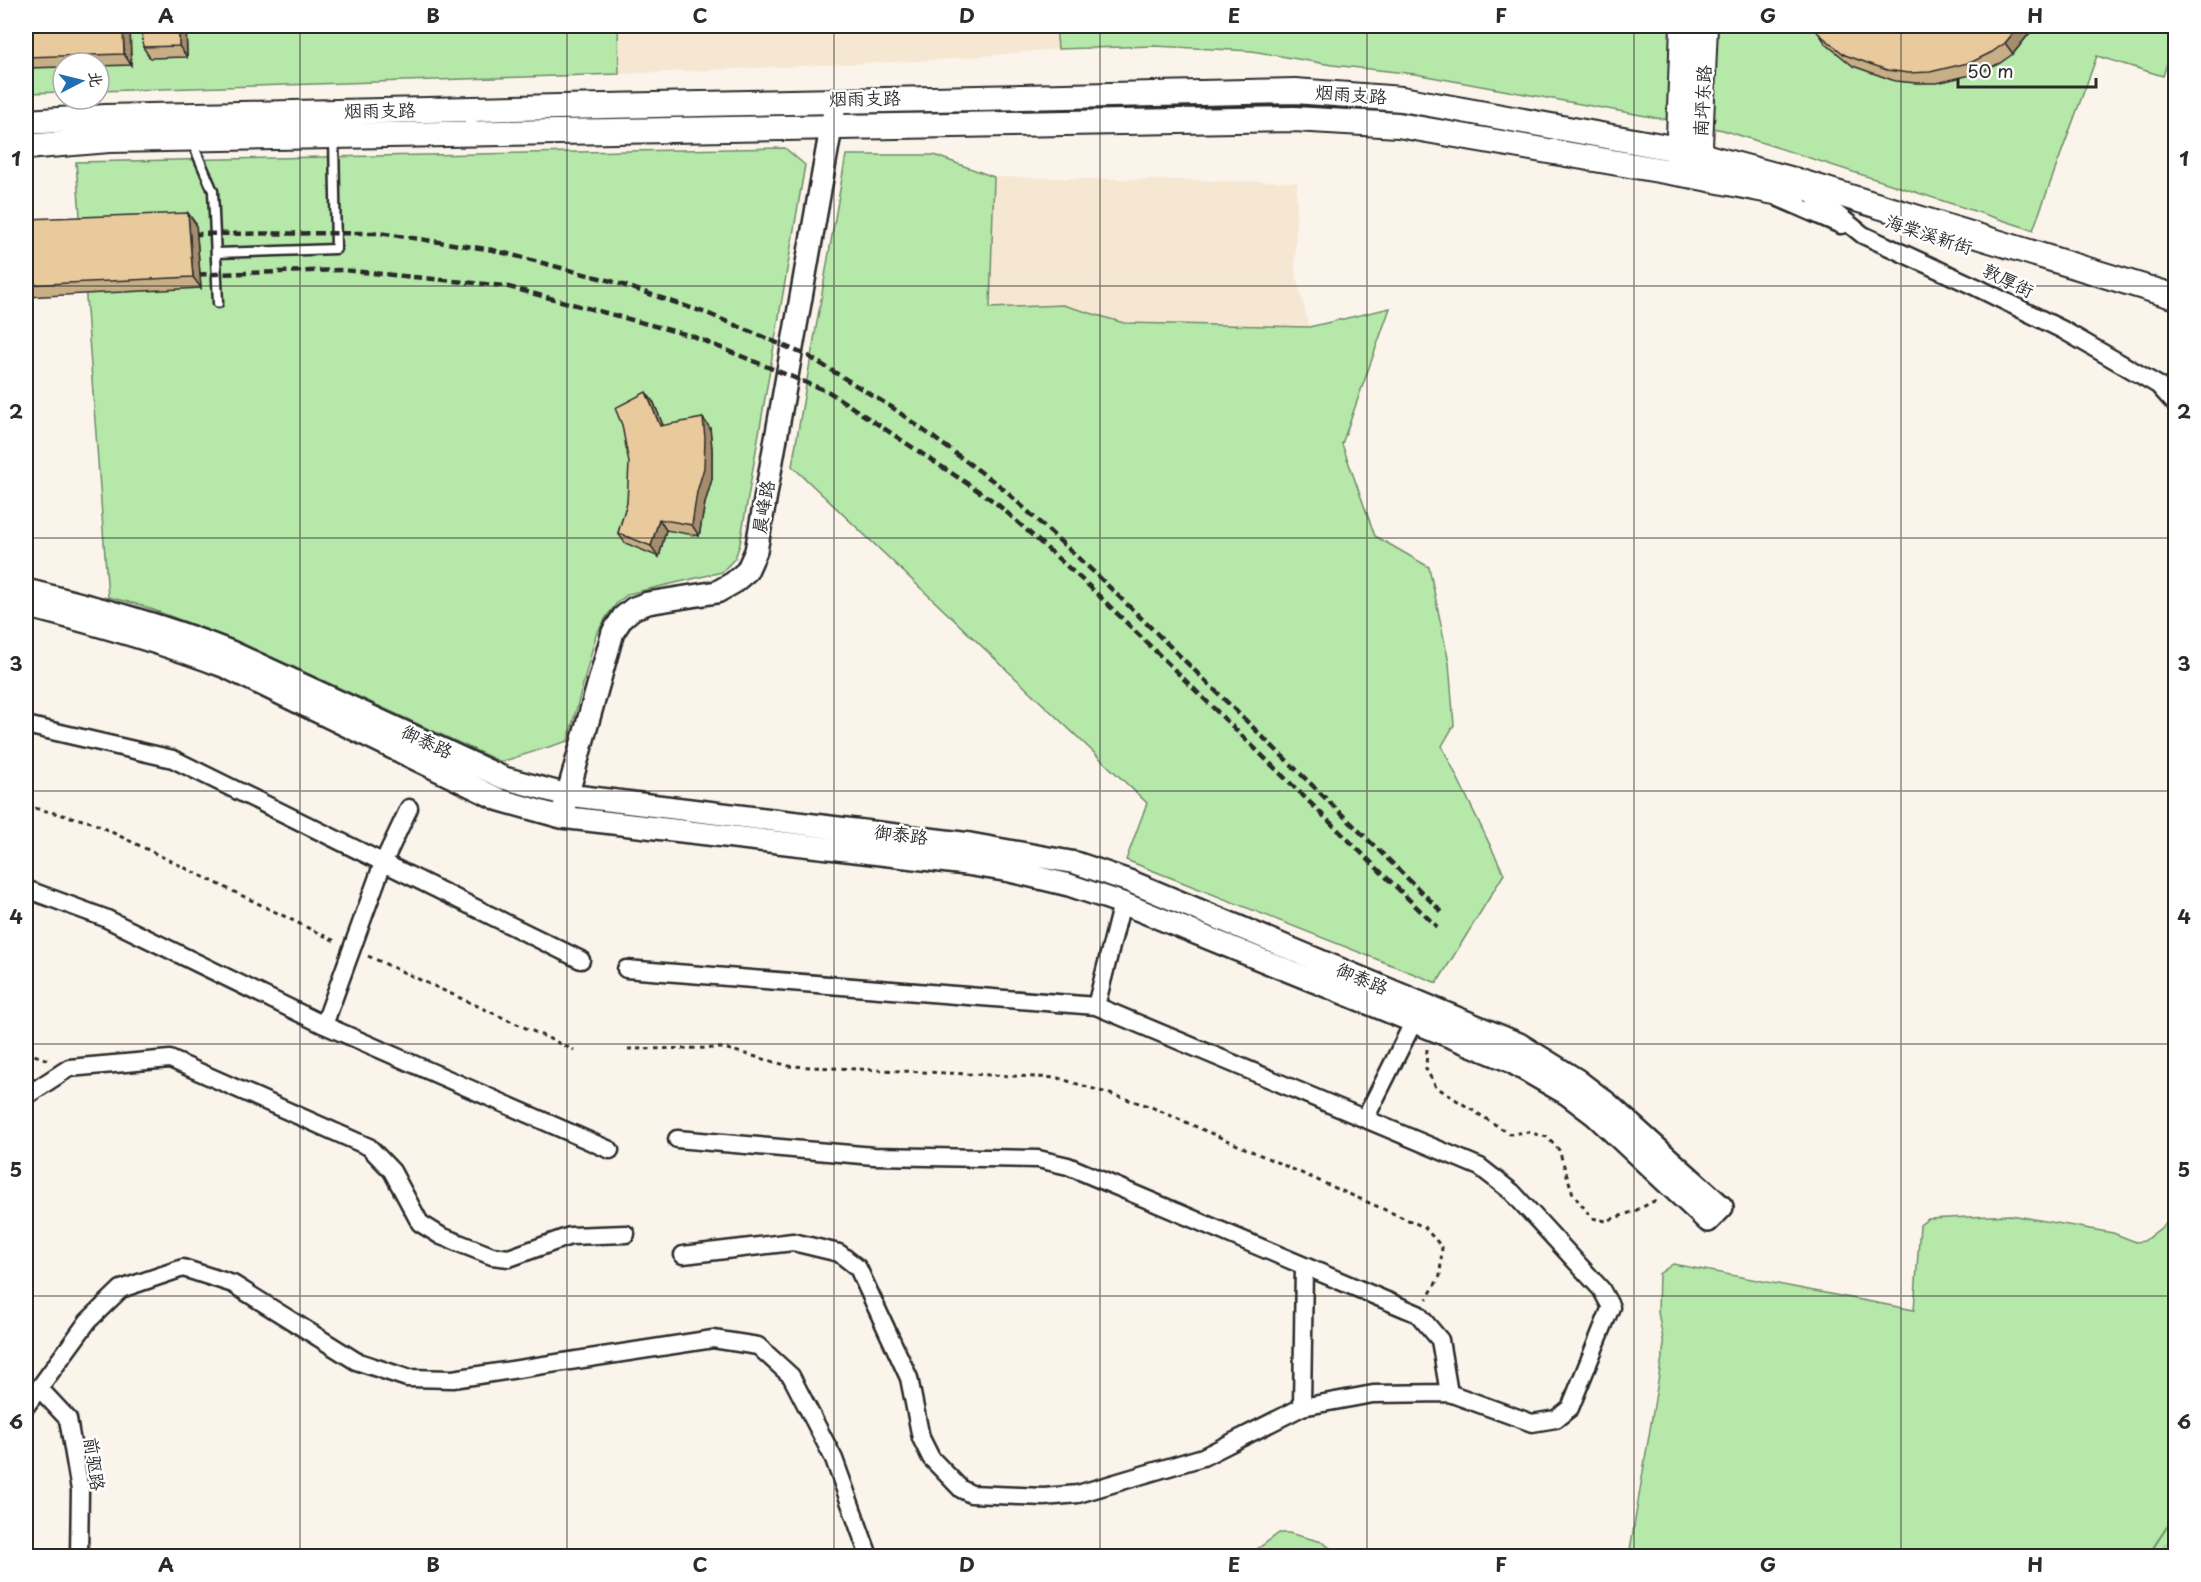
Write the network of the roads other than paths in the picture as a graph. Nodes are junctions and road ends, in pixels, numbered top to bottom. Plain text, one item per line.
1 (1683, 26) edge
2 (1705, 26) edge
3 (1693, 67) junction
4 (836, 100) junction
5 (26, 122) edge
6 (833, 126) junction
7 (334, 136) junction
8 (191, 138) junction
9 (26, 147) edge
10 (1689, 164) junction
11 (1794, 180) junction
12 (1757, 188) junction
13 (1819, 200) junction
14 (1863, 235) junction
15 (216, 253) junction
16 (2175, 297) edge
17 (218, 303) dead end
18 (2175, 314) edge
19 (2175, 405) edge
20 (26, 590) edge
21 (26, 606) edge
22 (26, 725) edge
23 (567, 795) junction
24 (409, 808) dead end
25 (561, 817) junction
26 (383, 863) junction
27 (26, 889) edge
28 (1122, 903) junction
29 (581, 960) dead end
30 (626, 969) dead end
31 (1096, 1006) junction
32 (1421, 1019) junction
33 (324, 1025) junction
34 (26, 1096) edge
35 (1365, 1119) junction
36 (677, 1139) dead end
37 (610, 1150) dead end
38 (626, 1234) dead end
39 (683, 1255) dead end
40 (1304, 1266) junction
41 (39, 1388) junction
42 (1449, 1393) junction
43 (26, 1406) edge
44 (1302, 1407) junction
45 (79, 1557) edge
46 (869, 1557) edge

1 - 3 main road, 南坪东路
2 - 3 main road, 南坪东路
3 - 10 main road, 南坪东路
4 - 5 main road, 烟雨支路
4 - 6 street, 晨峰路
4 - 10 main road, 烟雨支路
6 - 7 main road, 烟雨支路
6 - 10 main road, 烟雨支路
6 - 23 street, 晨峰路
7 - 8 main road, 烟雨支路
7 - 15 lane
8 - 9 main road, 烟雨支路
8 - 15 lane
10 - 11 main road, 海棠溪新街
10 - 12 main road, 海棠溪新街
11 - 13 street, 敦厚街
11 - 16 main road, 海棠溪新街
12 - 13 main road, 海棠溪新街
12 - 14 street
13 - 14 street, 敦厚街
13 - 18 main road, 海棠溪新街
14 - 19 street, 敦厚街
15 - 17 lane
20 - 23 street, 御泰路
21 - 25 street, 御泰路
22 - 26 street
23 - 25 street, 晨峰路
23 - 32 street, 御泰路
24 - 26 street
25 - 28 street, 御泰路
26 - 29 street
26 - 33 street
27 - 33 street
28 - 31 street
28 - 32 street, 御泰路
30 - 31 street
31 - 35 street
32 - 32 street, 御泰路
32 - 35 street
33 - 37 street
34 - 38 street
35 - 42 street
36 - 40 street
39 - 44 street
40 - 42 street
40 - 44 street
41 - 43 street
41 - 45 street, 前驱路
41 - 46 street
42 - 44 street

